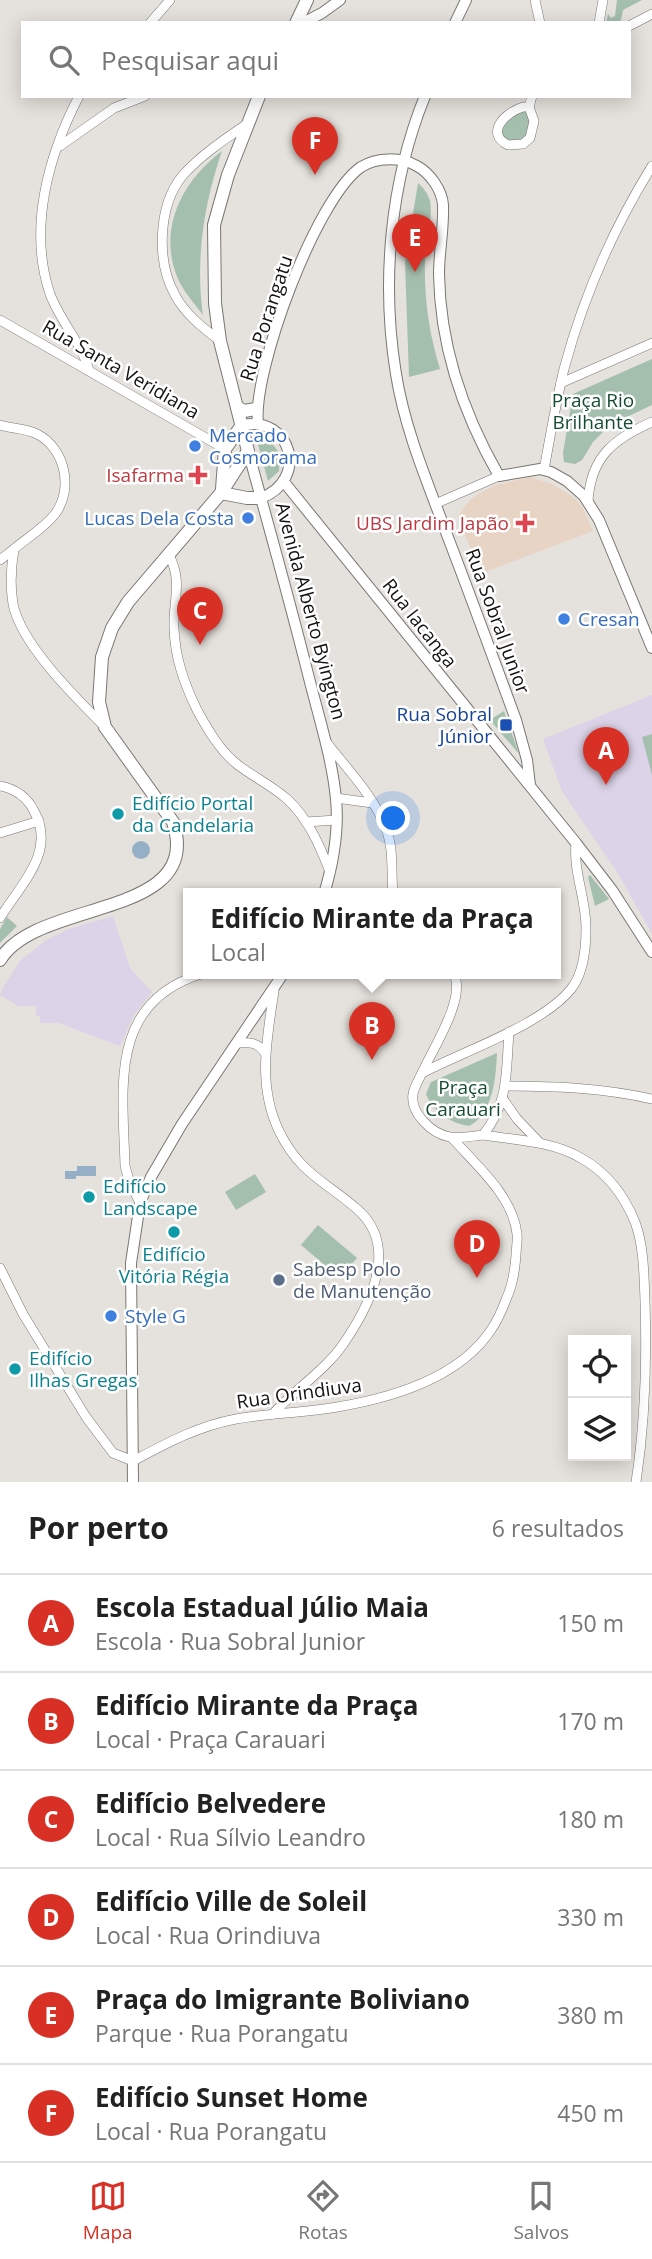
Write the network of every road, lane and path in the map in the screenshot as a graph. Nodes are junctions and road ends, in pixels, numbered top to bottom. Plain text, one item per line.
1 (170, 0) edge
2 (307, 0) edge
3 (340, 0) edge
4 (466, 0) edge
5 (535, 0) edge
6 (603, 0) edge
7 (652, 14) edge
8 (151, 21) edge
9 (297, 21) edge
10 (307, 21) edge
11 (456, 21) edge
12 (540, 21) edge
13 (599, 21) edge
14 (631, 25) edge
15 (78, 98) edge
16 (140, 98) edge
17 (258, 98) edge
18 (424, 98) edge
19 (532, 98) edge
20 (529, 107) junction
21 (247, 124) junction
22 (58, 148) junction
23 (404, 162) junction
24 (652, 166) edge
25 (0, 320) edge
26 (220, 341) junction
27 (652, 342) edge
28 (89, 371) junction
29 (561, 383) junction
30 (237, 407) junction
31 (256, 409) junction
32 (652, 422) edge
33 (258, 424) junction
34 (242, 425) junction
35 (1, 426) edge
36 (225, 449) junction
37 (248, 451) junction
38 (544, 470) junction
39 (499, 476) junction
40 (284, 482) junction
41 (221, 493) junction
42 (261, 498) junction
43 (588, 501) junction
44 (435, 504) junction
45 (14, 550) junction
46 (169, 555) junction
47 (0, 560) edge
48 (651, 643) edge
49 (105, 727) junction
50 (325, 740) junction
51 (530, 785) junction
52 (0, 786) edge
53 (336, 798) junction
54 (372, 803) junction
55 (336, 820) junction
56 (39, 821) junction
57 (306, 822) junction
58 (0, 833) edge
59 (576, 843) junction
60 (330, 872) junction
61 (326, 888) edge
62 (393, 888) edge
63 (0, 918) edge
64 (652, 952) edge
65 (0, 960) edge
66 (190, 979) edge
67 (274, 979) edge
68 (280, 979) edge
69 (455, 979) edge
70 (275, 988) junction
71 (509, 1032) junction
72 (237, 1043) junction
73 (434, 1046) junction
74 (265, 1053) junction
75 (445, 1061) junction
76 (422, 1073) junction
77 (505, 1086) junction
78 (503, 1099) junction
79 (652, 1099) edge
80 (483, 1135) junction
81 (452, 1138) junction
82 (540, 1143) junction
83 (140, 1202) junction
84 (0, 1268) edge
85 (273, 1414) junction
86 (133, 1461) junction
87 (134, 1482) edge
88 (636, 1482) edge

1 - 8 street
2 - 9 main road
3 - 10 street
4 - 11 street
5 - 12 street
6 - 13 street
7 - 14 street
15 - 22 street
16 - 22 street
17 - 21 main road, Avenida Alberto Byington
18 - 23 street, Rua Sobral Junior
19 - 20 street
20 - 20 street
21 - 26 main road, Avenida Alberto Byington
21 - 26 street
22 - 28 street
23 - 31 street, Rua Porangatu
23 - 39 street
23 - 44 street, Rua Sobral Junior
24 - 29 street
25 - 28 street, Rua Santa Veridiana
26 - 30 main road, Avenida Alberto Byington
27 - 29 street
28 - 36 street, Rua Santa Veridiana
29 - 38 street
30 - 31 main road
30 - 34 main road, Avenida Alberto Byington
31 - 33 street, Rua Porangatu
32 - 43 street
33 - 34 street
33 - 40 street
34 - 36 main road
34 - 37 main road, Avenida Alberto Byington
35 - 45 street
36 - 41 main road
37 - 41 main road
37 - 42 street, Avenida Alberto Byington
38 - 39 street
38 - 43 street
39 - 44 street
40 - 42 street
40 - 51 street, Rua Iacanga
41 - 42 main road
41 - 46 main road
42 - 50 street, Avenida Alberto Byington
43 - 48 street
44 - 51 street, Rua Sobral Junior
45 - 47 street
45 - 49 street
46 - 49 main road
46 - 57 street
49 - 65 main road
50 - 53 street, Avenida Alberto Byington
50 - 54 street
51 - 59 street, Rua Sobral Junior
52 - 56 street
53 - 54 street
53 - 55 street, Avenida Alberto Byington
54 - 62 street
55 - 57 street
55 - 60 street, Avenida Alberto Byington
56 - 58 street
56 - 63 street
57 - 60 street
59 - 64 street, Rua Sobral Junior
59 - 71 street
60 - 61 street, Avenida Alberto Byington
66 - 83 street
67 - 70 street
68 - 70 street
69 - 73 street
70 - 72 street
70 - 74 street
71 - 75 street
71 - 77 street
72 - 74 street
72 - 83 street
73 - 75 street
73 - 76 street
74 - 85 street
75 - 76 street
76 - 81 street
77 - 78 street
77 - 79 street
78 - 80 street
78 - 82 street
80 - 81 street
80 - 82 street
81 - 85 street, Rua Orindiuva
82 - 88 street
83 - 86 street
84 - 86 street
85 - 86 street, Rua Orindiuva
86 - 87 street

